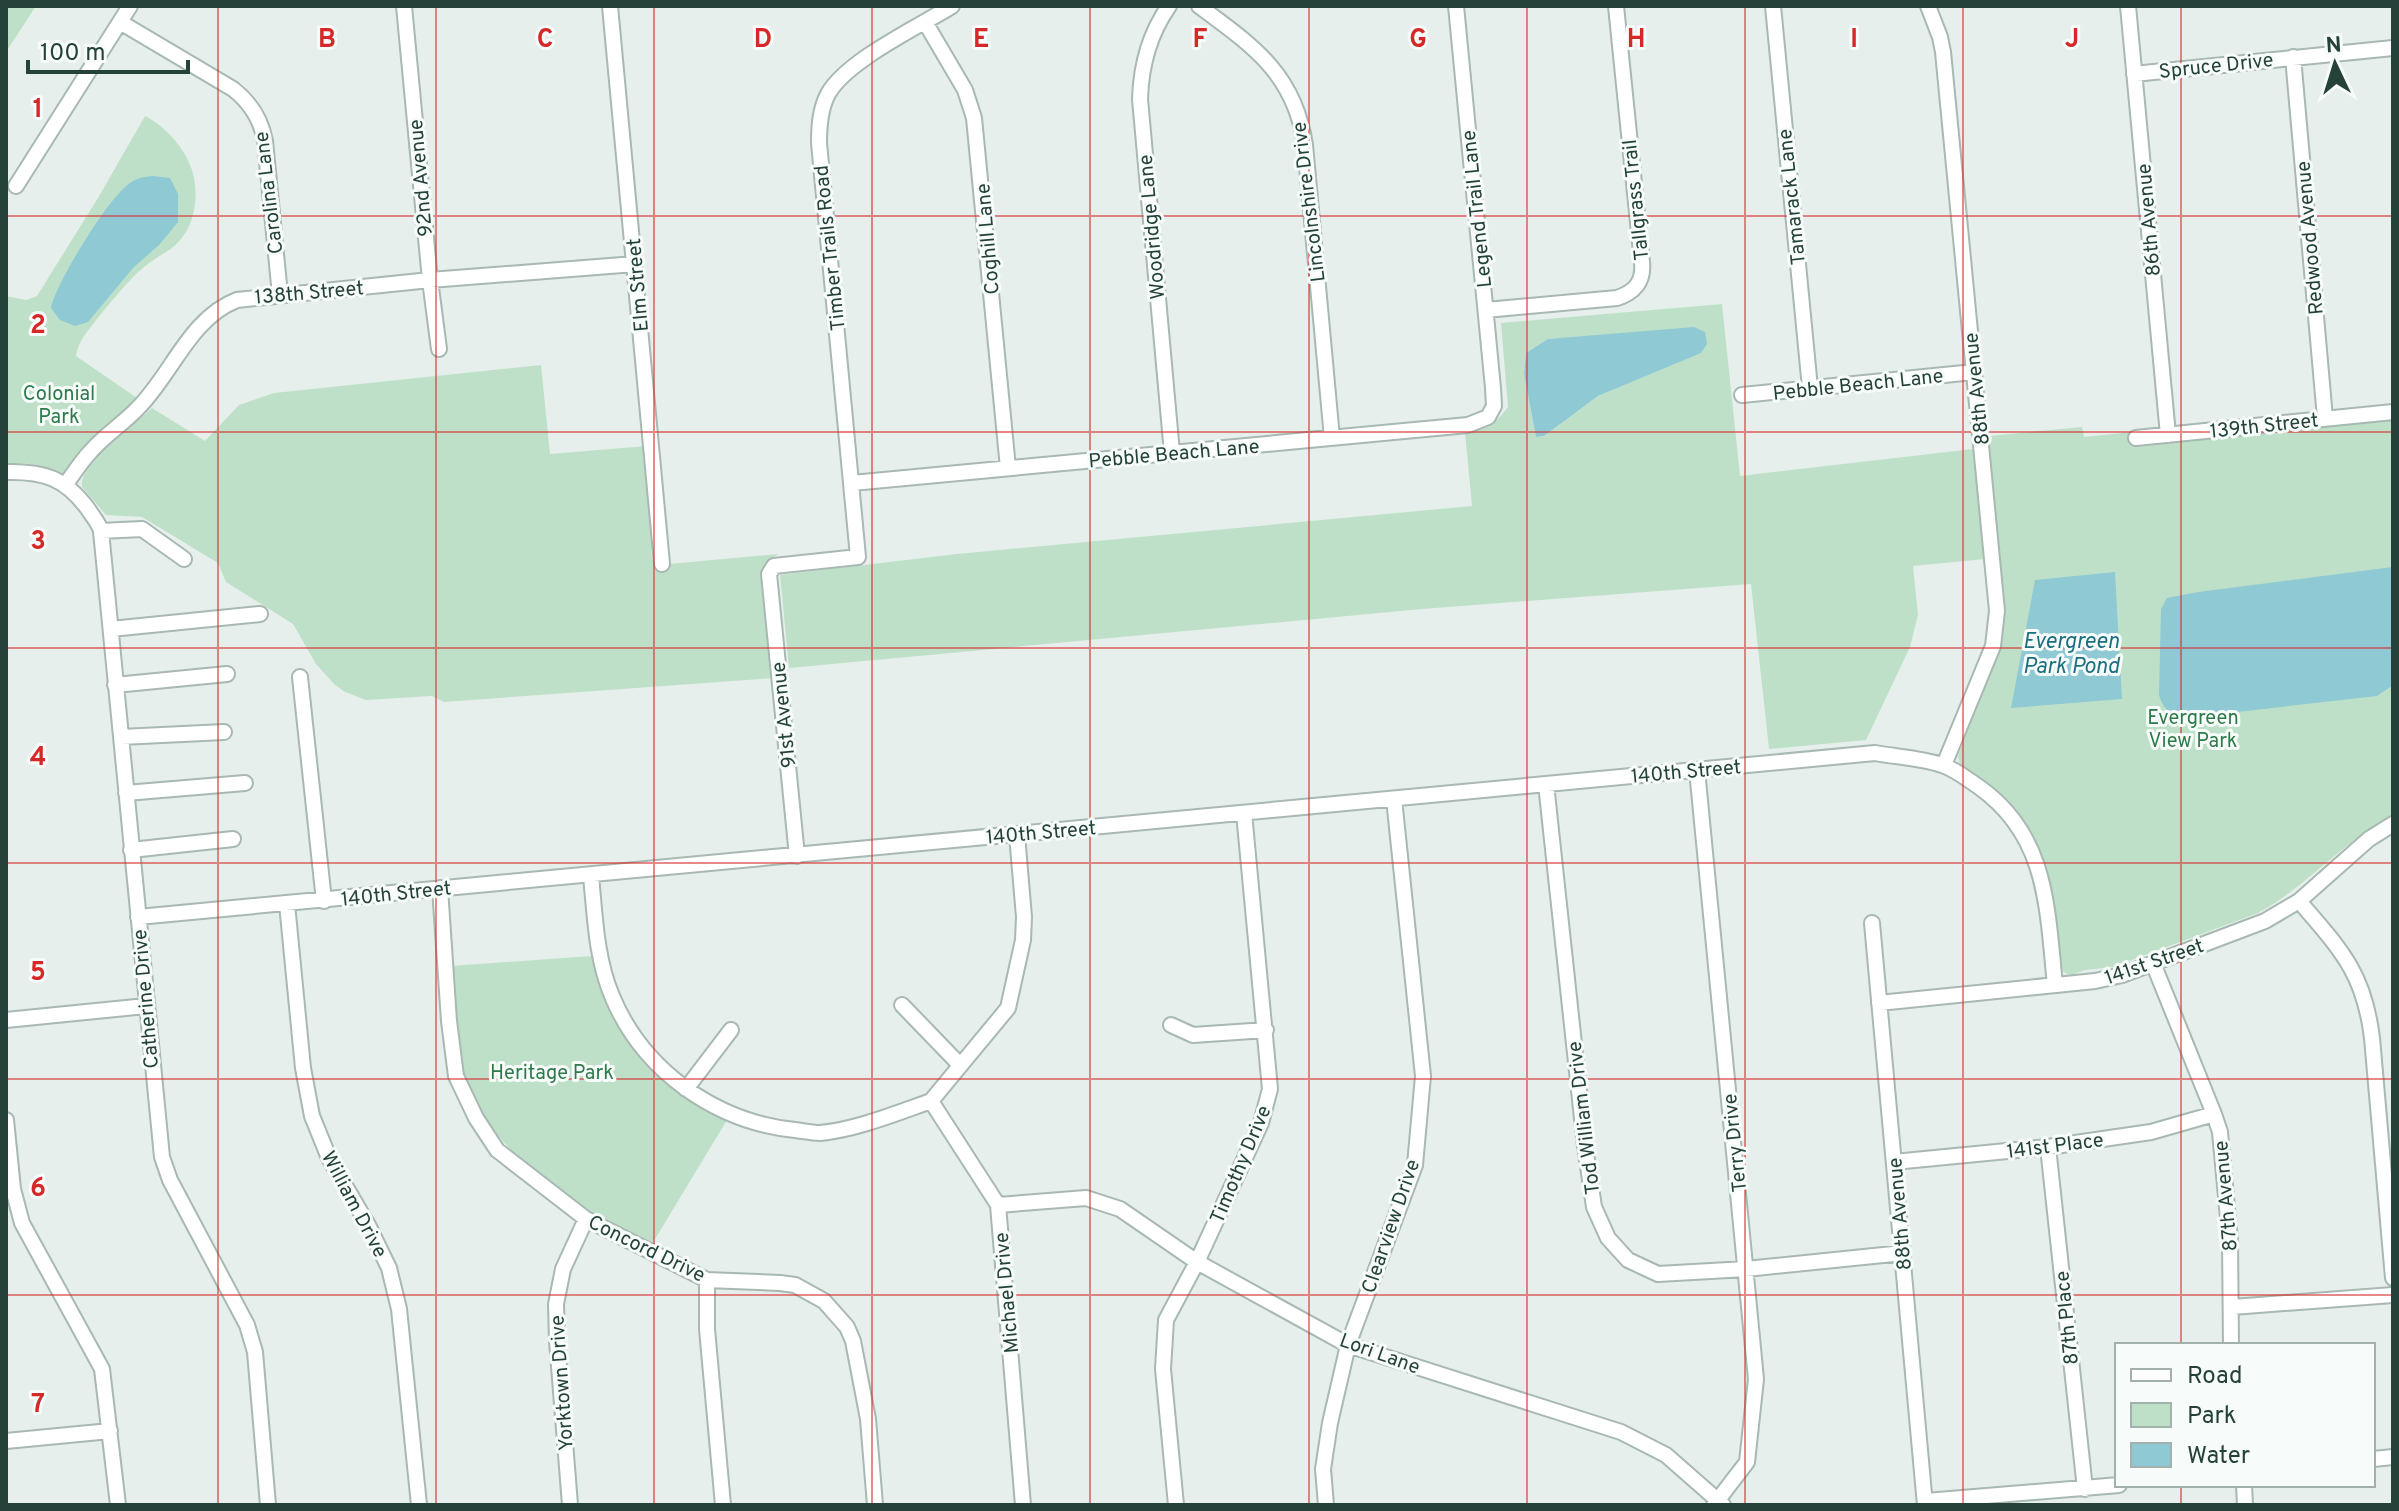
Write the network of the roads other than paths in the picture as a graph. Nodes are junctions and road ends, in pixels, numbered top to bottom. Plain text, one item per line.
1 (130, 6) edge
2 (404, 6) edge
3 (610, 6) edge
4 (952, 6) edge
5 (1169, 6) edge
6 (1199, 6) edge
7 (1456, 6) edge
8 (1616, 6) edge
9 (1773, 6) edge
10 (1928, 6) edge
11 (2128, 6) edge
12 (120, 22) junction
13 (925, 22) junction
14 (2393, 48) edge
15 (2293, 57) junction
16 (2134, 74) junction
17 (16, 186) dead end
18 (635, 264) junction
19 (430, 280) junction
20 (280, 295) junction
21 (1486, 310) junction
22 (439, 349) dead end
23 (1974, 372) junction
24 (1810, 388) junction
25 (1742, 395) dead end
26 (1491, 412) joint
27 (2393, 412) edge
28 (2325, 418) junction
29 (2168, 435) junction
30 (1332, 438) junction
31 (2136, 438) dead end
32 (1172, 453) junction
33 (1008, 468) junction
34 (6, 472) edge
35 (852, 483) junction
36 (66, 484) junction
37 (101, 531) junction
38 (184, 559) dead end
39 (662, 564) dead end
40 (769, 574) joint
41 (260, 614) dead end
42 (111, 629) junction
43 (227, 674) dead end
44 (300, 677) dead end
45 (115, 685) junction
46 (224, 732) dead end
47 (121, 737) junction
48 (1944, 765) junction
49 (1697, 770) junction
50 (245, 783) dead end
51 (1546, 784) junction
52 (126, 793) junction
53 (1394, 799) junction
54 (1244, 813) junction
55 (2393, 824) edge
56 (1017, 835) junction
57 (233, 839) dead end
58 (131, 850) junction
59 (797, 856) junction
60 (591, 876) junction
61 (440, 888) junction
62 (324, 901) junction
63 (2299, 901) junction
64 (287, 904) junction
65 (138, 917) junction
66 (1872, 923) dead end
67 (2153, 963) junction
68 (2055, 985) junction
69 (1879, 1003) junction
70 (902, 1005) dead end
71 (146, 1006) junction
72 (6, 1020) edge
73 (1171, 1025) dead end
74 (731, 1030) dead end
75 (1266, 1030) junction
76 (959, 1064) junction
77 (686, 1089) junction
78 (931, 1101) junction
79 (2214, 1114) junction
80 (6, 1120) edge
81 (2048, 1147) junction
82 (1894, 1162) junction
83 (998, 1205) junction
84 (586, 1219) junction
85 (1903, 1253) junction
86 (1197, 1262) junction
87 (1746, 1269) junction
88 (2393, 1278) edge
89 (707, 1280) junction
90 (2393, 1295) edge
91 (2232, 1307) junction
92 (2231, 1343) edge
93 (1348, 1345) junction
94 (110, 1431) junction
95 (6, 1441) edge
96 (2115, 1485) edge
97 (2085, 1489) junction
98 (1926, 1503) edge
99 (1718, 1504) edge
100 (118, 1505) edge
101 (268, 1505) edge
102 (419, 1505) edge
103 (570, 1505) edge
104 (723, 1505) edge
105 (875, 1505) edge
106 (1023, 1505) edge
107 (1176, 1505) edge
108 (1326, 1505) edge

1 - 12 street
2 - 19 street, 92nd Avenue
3 - 18 street, Elm Street
4 - 13 street, Timber Trails Road
5 - 32 street, Woodridge Lane
6 - 30 street, Lincolnshire Drive
7 - 21 street, Legend Trail Lane
8 - 21 street, Tallgrass Trail
9 - 24 street, Tamarack Lane
10 - 23 street, 88th Avenue
11 - 16 street, 86th Avenue
12 - 17 street
12 - 20 street, Carolina Lane
13 - 33 street, Coghill Lane
13 - 35 street, Timber Trails Road
14 - 15 street, Spruce Drive
15 - 16 street, Spruce Drive
15 - 28 street, Redwood Avenue
16 - 29 street, 86th Avenue
18 - 19 street, 138th Street
18 - 39 street, Elm Street
19 - 20 street, 138th Street
19 - 22 street, 92nd Avenue
20 - 36 street, 138th Street
21 - 26 street, Legend Trail Lane
23 - 24 street, Pebble Beach Lane
23 - 48 street, 88th Avenue
24 - 25 street, Pebble Beach Lane
26 - 30 street, Pebble Beach Lane
27 - 28 street, 139th Street
28 - 29 street, 139th Street
29 - 31 street, 139th Street
30 - 32 street, Pebble Beach Lane
32 - 33 street, Pebble Beach Lane
33 - 35 street, Pebble Beach Lane
34 - 36 street
35 - 40 street, Timber Trails Road
36 - 37 street, Catherine Drive
37 - 38 street
37 - 42 street, Catherine Drive
40 - 59 street, 91st Avenue
41 - 42 street
42 - 45 street, Catherine Drive
43 - 45 street
44 - 62 street
45 - 47 street, Catherine Drive
46 - 47 street
47 - 52 street, Catherine Drive
48 - 49 street, 140th Street
48 - 68 street
49 - 51 street, 140th Street
49 - 87 street, Terry Drive
50 - 52 street
51 - 53 street, 140th Street
51 - 87 street, Tod William Drive
52 - 58 street, Catherine Drive
53 - 54 street, 140th Street
53 - 93 street, Clearview Drive
54 - 56 street, 140th Street
54 - 75 street, Timothy Drive
55 - 63 street, 141st Street
56 - 59 street, 140th Street
56 - 76 street
57 - 58 street
58 - 65 street, Catherine Drive
59 - 60 street, 140th Street
60 - 61 street, 140th Street
60 - 77 street
61 - 62 street, 140th Street
61 - 84 street, Concord Drive
62 - 64 street, 140th Street
63 - 67 street, 141st Street
63 - 88 street
64 - 65 street, 140th Street
64 - 102 street, William Drive
65 - 71 street, Catherine Drive
66 - 69 street, 88th Avenue
67 - 68 street, 141st Street
67 - 79 street, 87th Avenue
68 - 69 street, 141st Street
69 - 82 street, 88th Avenue
70 - 76 street
71 - 72 street
71 - 101 street, Catherine Drive
73 - 75 street
74 - 77 street
75 - 86 street, Timothy Drive
76 - 78 street
77 - 78 street
78 - 83 street, Michael Drive
79 - 81 street, 141st Place
79 - 91 street, 87th Avenue
80 - 94 street
81 - 82 street, 141st Place
81 - 97 street, 87th Place
82 - 85 street, 88th Avenue
83 - 86 street, Lori Lane
83 - 106 street, Michael Drive
84 - 89 street, Concord Drive
84 - 103 street, Yorktown Drive
85 - 87 street, Tod William Drive
85 - 98 street, 88th Avenue
86 - 93 street, Lori Lane
86 - 107 street, Timothy Drive
87 - 99 street, Terry Drive
89 - 104 street
89 - 105 street, Concord Drive
90 - 91 street
91 - 92 street, 87th Avenue
93 - 99 street, Lori Lane
93 - 108 street, Clearview Drive
94 - 95 street
94 - 100 street
96 - 97 street
97 - 98 street

